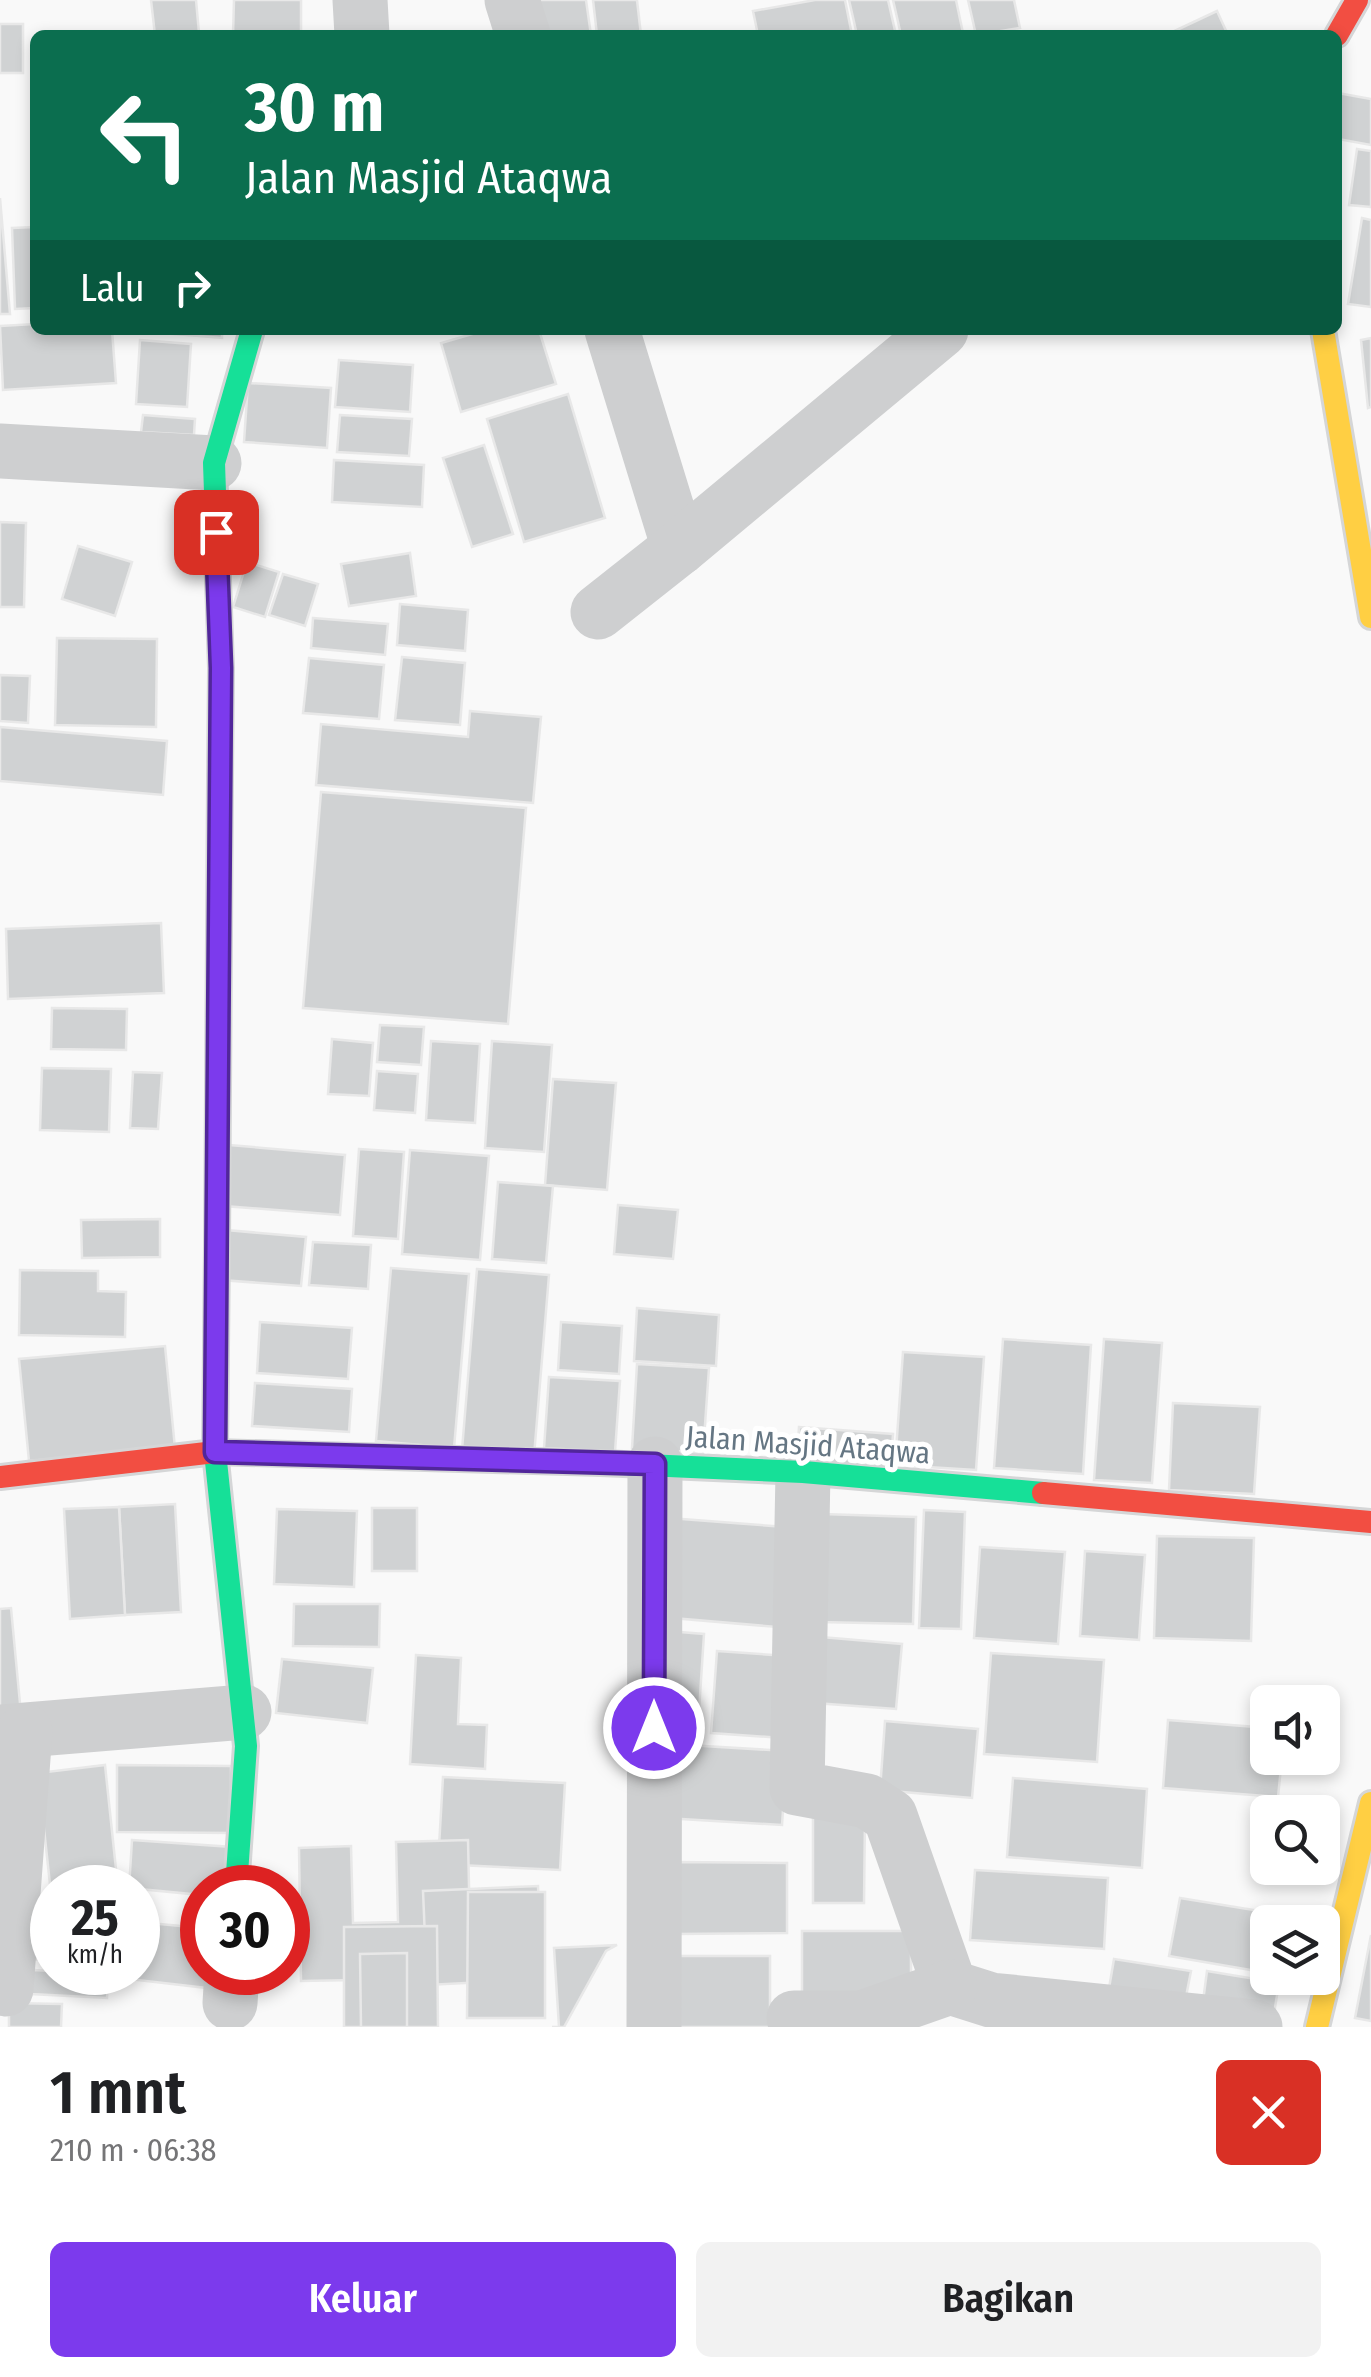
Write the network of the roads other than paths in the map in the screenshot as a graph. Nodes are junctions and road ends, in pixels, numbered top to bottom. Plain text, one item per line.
1 (360, 0) edge
2 (512, 0) edge
3 (1357, 0) edge
4 (362, 30) edge
5 (521, 30) edge
6 (1340, 30) edge
7 (251, 335) edge
8 (614, 335) edge
9 (935, 335) edge
10 (1323, 335) edge
11 (0, 451) edge
12 (214, 463) junction
13 (680, 548) junction
14 (598, 612) dead end
15 (1371, 617) edge
16 (215, 1452) junction
17 (655, 1464) junction
18 (803, 1472) junction
19 (0, 1477) edge
20 (1371, 1522) edge
21 (244, 1712) junction
22 (12, 1731) edge
23 (1371, 1803) edge
24 (238, 1865) edge
25 (950, 1987) junction
26 (6, 1989) dead end
27 (794, 2018) dead end
28 (654, 2027) edge
29 (1255, 2027) edge
30 (1317, 2027) edge

1 - 4 street
2 - 5 street
3 - 6 street
7 - 12 street
8 - 13 street
9 - 13 street
10 - 15 street
11 - 12 street
12 - 16 street
13 - 14 street
16 - 17 street, Jalan Masjid Ataqwa
16 - 19 street, Jalan Masjid Ataqwa
16 - 21 street
17 - 18 street, Jalan Masjid Ataqwa
17 - 28 street
18 - 20 street, Jalan Masjid Ataqwa
18 - 25 street
21 - 22 street
21 - 24 street
22 - 26 street
23 - 30 street
25 - 27 street
25 - 29 street

